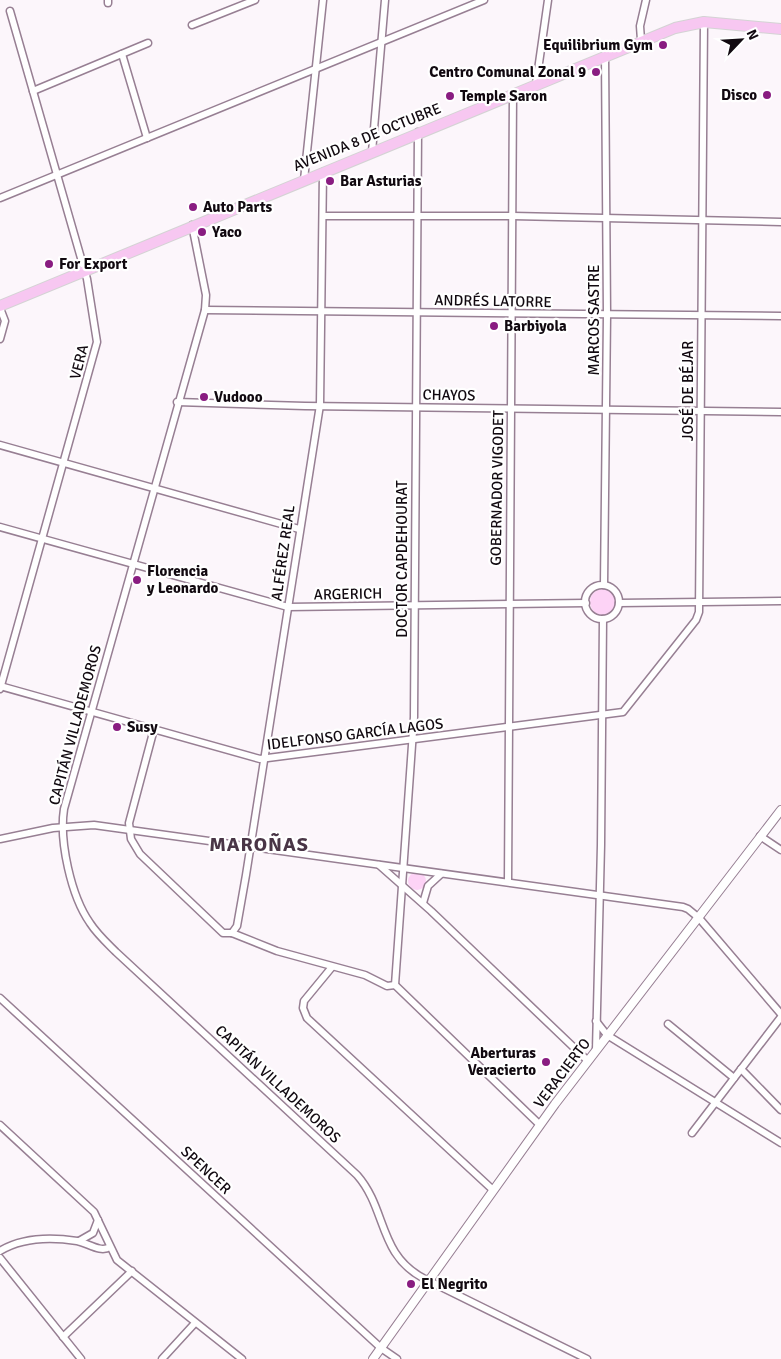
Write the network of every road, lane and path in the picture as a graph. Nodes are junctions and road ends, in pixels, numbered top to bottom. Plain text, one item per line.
1 (255, 0) edge
2 (323, 0) edge
3 (385, 0) edge
4 (484, 0) edge
5 (548, 0) edge
6 (646, 0) edge
7 (10, 11) dead end
8 (704, 22) junction
9 (192, 25) dead end
10 (781, 29) edge
11 (642, 40) junction
12 (382, 42) junction
13 (148, 43) dead end
14 (122, 54) junction
15 (605, 55) junction
16 (316, 69) junction
17 (536, 84) junction
18 (33, 91) junction
19 (513, 94) junction
20 (418, 132) junction
21 (147, 138) junction
22 (372, 152) junction
23 (323, 172) junction
24 (57, 175) junction
25 (304, 180) junction
26 (0, 198) edge
27 (322, 216) junction
28 (417, 216) junction
29 (513, 216) junction
30 (607, 218) junction
31 (701, 220) junction
32 (781, 222) edge
33 (192, 225) junction
34 (84, 270) junction
35 (0, 307) edge
36 (205, 310) junction
37 (322, 312) junction
38 (417, 312) junction
39 (511, 313) junction
40 (607, 315) junction
41 (701, 316) junction
42 (781, 316) edge
43 (0, 339) edge
44 (177, 402) junction
45 (320, 405) junction
46 (415, 407) junction
47 (511, 408) junction
48 (606, 410) junction
49 (701, 411) junction
50 (781, 412) edge
51 (0, 445) edge
52 (63, 463) junction
53 (153, 490) junction
54 (0, 527) edge
55 (299, 529) junction
56 (42, 539) junction
57 (132, 564) junction
58 (604, 585) junction
59 (781, 601) edge
60 (699, 602) junction
61 (509, 603) junction
62 (586, 603) junction
63 (415, 604) junction
64 (619, 604) junction
65 (288, 607) junction
66 (603, 619) junction
67 (0, 687) edge
68 (92, 712) junction
69 (602, 716) junction
70 (509, 728) junction
71 (154, 729) junction
72 (413, 739) junction
73 (264, 758) junction
74 (781, 810) edge
75 (62, 827) junction
76 (129, 829) junction
77 (760, 836) junction
78 (0, 839) edge
79 (250, 846) junction
80 (781, 850) edge
81 (379, 865) junction
82 (404, 868) junction
83 (441, 874) junction
84 (508, 882) junction
85 (402, 885) junction
86 (600, 895) junction
87 (423, 903) junction
88 (698, 918) junction
89 (232, 933) junction
90 (332, 967) junction
91 (395, 985) junction
92 (0, 998) edge
93 (781, 1015) edge
94 (596, 1021) junction
95 (668, 1024) dead end
96 (607, 1035) junction
97 (596, 1050) junction
98 (588, 1061) junction
99 (741, 1069) junction
100 (734, 1078) junction
101 (715, 1103) junction
102 (781, 1110) edge
103 (0, 1125) edge
104 (540, 1125) junction
105 (692, 1133) dead end
106 (781, 1143) edge
107 (493, 1190) junction
108 (98, 1220) junction
109 (79, 1241) junction
110 (110, 1247) junction
111 (0, 1251) edge
112 (0, 1258) edge
113 (132, 1271) junction
114 (429, 1280) junction
115 (196, 1323) junction
116 (63, 1337) junction
117 (381, 1348) junction
118 (81, 1359) edge
119 (162, 1359) edge
120 (242, 1359) edge
121 (373, 1359) edge
122 (397, 1359) edge
123 (587, 1359) edge

1 - 9 street
2 - 16 street
3 - 12 street
4 - 12 street
5 - 17 street
6 - 11 street
7 - 18 street, VERA
8 - 10 main road, AVENIDA 8 DE OCTUBRE
8 - 11 main road, AVENIDA 8 DE OCTUBRE
8 - 31 street, JOSÉ DE BÉJAR
11 - 15 main road, AVENIDA 8 DE OCTUBRE
12 - 16 street
12 - 22 street
13 - 14 street
14 - 18 street
14 - 21 street
15 - 17 main road, AVENIDA 8 DE OCTUBRE
15 - 30 street, MARCOS SASTRE
16 - 21 street
16 - 25 street
17 - 19 main road, AVENIDA 8 DE OCTUBRE
18 - 24 street, VERA
19 - 20 main road, AVENIDA 8 DE OCTUBRE
19 - 29 street, GOBERNADOR VIGODET
20 - 22 main road, AVENIDA 8 DE OCTUBRE
20 - 28 street, DOCTOR CAPDEHOURAT
21 - 24 street
22 - 23 main road, AVENIDA 8 DE OCTUBRE
23 - 25 main road, AVENIDA 8 DE OCTUBRE
23 - 27 street, ALFÉREZ REAL
24 - 26 street
24 - 34 street, VERA
25 - 33 main road, AVENIDA 8 DE OCTUBRE
27 - 28 street
27 - 37 street, ALFÉREZ REAL
28 - 29 street
28 - 38 street, DOCTOR CAPDEHOURAT
29 - 30 street
29 - 39 street, GOBERNADOR VIGODET
30 - 31 street
30 - 40 street, MARCOS SASTRE
31 - 32 street
31 - 41 street, JOSÉ DE BÉJAR
33 - 34 main road, AVENIDA 8 DE OCTUBRE
33 - 36 street, CAPITÁN VILLADEMOROS
34 - 35 main road, AVENIDA 8 DE OCTUBRE
34 - 52 street, VERA
35 - 43 street
36 - 37 street, ANDRÉS LATORRE
36 - 44 street, CAPITÁN VILLADEMOROS
37 - 38 street, ANDRÉS LATORRE
37 - 45 street, ALFÉREZ REAL
38 - 39 street, ANDRÉS LATORRE
38 - 46 street, DOCTOR CAPDEHOURAT
39 - 40 street, ANDRÉS LATORRE
39 - 47 street, GOBERNADOR VIGODET
40 - 41 street, ANDRÉS LATORRE
40 - 48 street, MARCOS SASTRE
41 - 42 street, ANDRÉS LATORRE
41 - 49 street, JOSÉ DE BÉJAR
44 - 45 street, CHAYOS
44 - 53 street, CAPITÁN VILLADEMOROS
45 - 46 street, CHAYOS
45 - 55 street, ALFÉREZ REAL
46 - 47 street, CHAYOS
46 - 63 street, DOCTOR CAPDEHOURAT
47 - 48 street, CHAYOS
47 - 61 street, GOBERNADOR VIGODET
48 - 49 street, CHAYOS
48 - 58 street, MARCOS SASTRE
49 - 50 street, CHAYOS
49 - 60 street, JOSÉ DE BÉJAR
51 - 52 street
52 - 53 street
52 - 56 street, VERA
53 - 55 street
53 - 57 street, CAPITÁN VILLADEMOROS
54 - 56 street, ARGERICH
55 - 65 street, ALFÉREZ REAL
56 - 57 street, ARGERICH
56 - 67 street, VERA
57 - 65 street, ARGERICH
57 - 68 street, CAPITÁN VILLADEMOROS
58 - 62 street
58 - 64 street
59 - 60 street
60 - 64 street
60 - 69 street, JOSÉ DE BÉJAR
61 - 62 street, ARGERICH
61 - 63 street, ARGERICH
61 - 70 street, GOBERNADOR VIGODET
62 - 66 street
63 - 65 street, ARGERICH
63 - 72 street, DOCTOR CAPDEHOURAT
64 - 66 street
65 - 73 street, ALFÉREZ REAL
66 - 69 street
67 - 68 street, IDELFONSO GARCÍA LAGOS
68 - 71 street, IDELFONSO GARCÍA LAGOS
68 - 75 street, CAPITÁN VILLADEMOROS
69 - 70 street, IDELFONSO GARCÍA LAGOS
69 - 86 street
70 - 72 street, IDELFONSO GARCÍA LAGOS
70 - 84 street, GOBERNADOR VIGODET
71 - 73 street, IDELFONSO GARCÍA LAGOS
71 - 76 street
72 - 73 street, IDELFONSO GARCÍA LAGOS
72 - 82 street, DOCTOR CAPDEHOURAT
73 - 79 street, ALFÉREZ REAL
74 - 77 street, VERACIERTO
75 - 76 street
75 - 78 street
75 - 114 street, CAPITÁN VILLADEMOROS
76 - 79 street
76 - 89 street
77 - 80 street
77 - 88 street, VERACIERTO
79 - 81 street
79 - 89 street, ALFÉREZ REAL
81 - 82 street
81 - 85 street
82 - 83 street
82 - 85 street, DOCTOR CAPDEHOURAT
83 - 84 street
83 - 87 street
84 - 86 street
85 - 87 street
85 - 91 street, DOCTOR CAPDEHOURAT
86 - 88 street
86 - 94 street
87 - 98 street
88 - 93 street
88 - 96 street, VERACIERTO
89 - 90 street
90 - 91 street
90 - 107 street
91 - 104 street
92 - 117 street, SPENCER
93 - 99 street
94 - 96 street
94 - 97 street
95 - 100 street
96 - 97 street, VERACIERTO
96 - 101 street
97 - 98 street, VERACIERTO
98 - 104 street, VERACIERTO
99 - 100 street
99 - 102 street
100 - 101 street
101 - 105 street
101 - 106 street
103 - 108 street
104 - 107 street, VERACIERTO
107 - 114 street, VERACIERTO
108 - 109 street
108 - 110 street
109 - 110 street
109 - 111 street
110 - 113 street
112 - 116 street
113 - 115 street
113 - 116 street
114 - 117 street, VERACIERTO
114 - 123 street, CAPITÁN VILLADEMOROS
115 - 119 street
115 - 120 street
116 - 118 street
117 - 121 street, VERACIERTO
117 - 122 street, SPENCER

